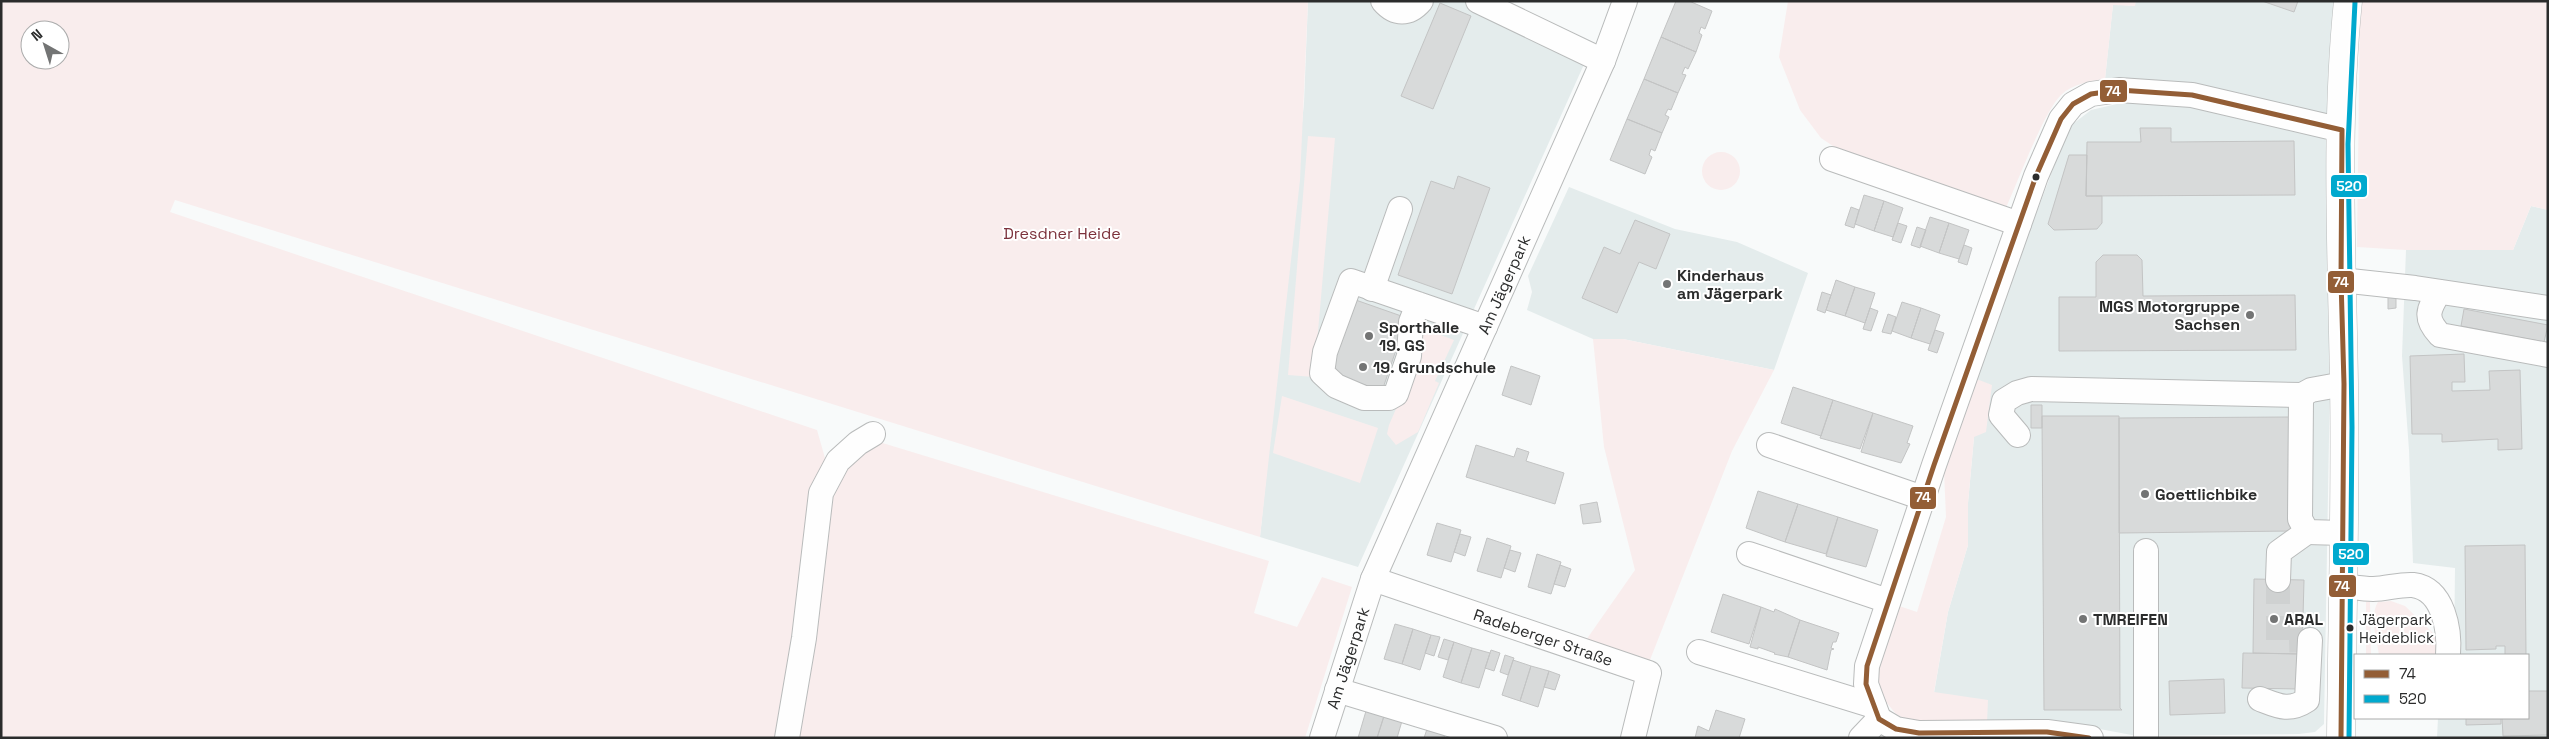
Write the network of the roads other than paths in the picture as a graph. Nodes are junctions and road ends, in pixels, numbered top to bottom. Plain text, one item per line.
1 (1382, 1) edge
2 (1421, 1) edge
3 (1478, 1) edge
4 (1625, 1) edge
5 (2348, 1) edge
6 (1603, 61) junction
7 (2342, 130) junction
8 (1832, 158) dead end
9 (1400, 209) dead end
10 (2019, 224) junction
11 (2342, 280) junction
12 (1372, 289) junction
13 (2439, 292) junction
14 (1418, 304) junction
15 (2548, 308) edge
16 (1486, 326) junction
17 (2548, 355) edge
18 (2344, 384) junction
19 (2302, 395) junction
20 (873, 434) dead end
21 (2018, 435) dead end
22 (1769, 445) dead end
23 (1923, 498) junction
24 (2307, 532) junction
25 (2343, 533) junction
26 (2146, 551) dead end
27 (1749, 554) dead end
28 (1373, 579) junction
29 (2278, 580) tunnel mouth
30 (2342, 586) junction
31 (1888, 600) junction
32 (2342, 639) junction
33 (1699, 652) dead end
34 (2448, 654) edge
35 (1337, 690) junction
36 (2348, 694) edge
37 (2260, 699) dead end
38 (1876, 712) junction
39 (2013, 735) edge
40 (787, 738) edge
41 (1322, 738) edge
42 (1495, 738) edge
43 (1633, 738) edge
44 (1861, 738) edge
45 (2091, 738) edge
46 (2146, 738) edge
47 (2341, 738) edge

1 - 2 street
3 - 6 street
4 - 6 street, Am Jägerpark
5 - 7 main road
6 - 16 street, Am Jägerpark
7 - 10 street
7 - 11 main road
8 - 10 street
9 - 12 street
10 - 23 street
11 - 13 street
11 - 18 main road
12 - 14 street
12 - 14 street
13 - 15 street
13 - 17 street
14 - 16 street
16 - 28 street, Am Jägerpark
18 - 19 street
18 - 25 main road
19 - 21 street
19 - 24 street
20 - 40 street
22 - 23 street
23 - 31 street
24 - 25 street
24 - 29 street
25 - 30 main road
26 - 46 street
27 - 31 street
28 - 35 street, Am Jägerpark
28 - 43 street, Radeberger Straße
30 - 32 main road
30 - 34 street
31 - 38 street
32 - 36 main road
32 - 37 street
33 - 38 street
35 - 41 street, Am Jägerpark
35 - 42 street
36 - 47 main road
38 - 39 street
38 - 44 street
39 - 45 street

